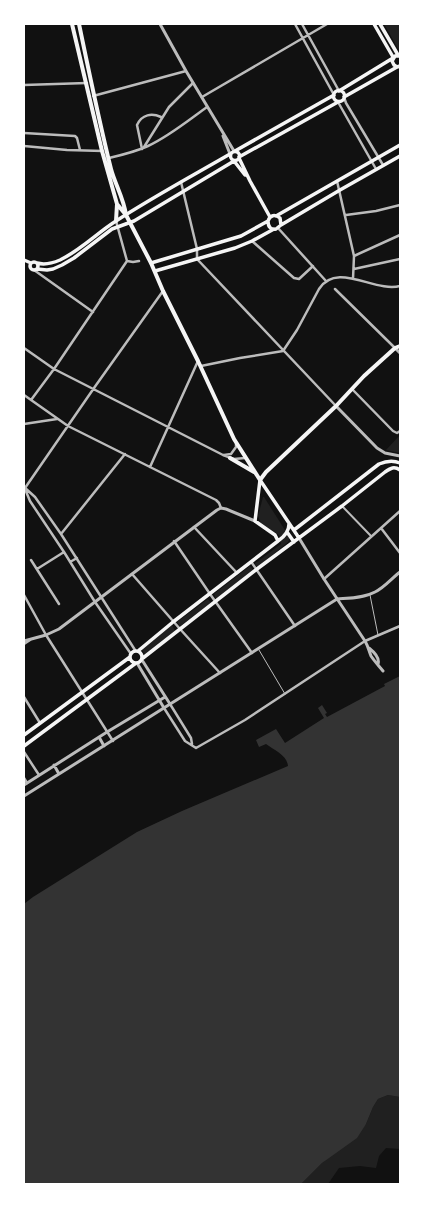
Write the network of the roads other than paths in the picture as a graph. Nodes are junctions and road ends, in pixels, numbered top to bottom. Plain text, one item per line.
1 (72, 24) edge
2 (79, 24) edge
3 (160, 24) edge
4 (295, 24) edge
5 (302, 24) edge
6 (327, 24) edge
7 (374, 24) edge
8 (380, 24) edge
9 (308, 35) junction
10 (303, 38) junction
11 (397, 56) edge
12 (399, 67) edge
13 (186, 71) junction
14 (365, 75) junction
15 (86, 83) junction
16 (91, 83) junction
17 (193, 83) junction
18 (370, 83) junction
19 (24, 85) edge
20 (339, 91) junction
21 (334, 95) junction
22 (89, 96) junction
23 (95, 96) junction
24 (202, 97) junction
25 (344, 97) junction
26 (338, 102) junction
27 (207, 107) junction
28 (162, 117) junction
29 (24, 133) edge
30 (400, 145) edge
31 (24, 146) edge
32 (143, 148) junction
33 (80, 150) junction
34 (104, 151) junction
35 (232, 153) junction
36 (400, 156) edge
37 (239, 157) junction
38 (109, 158) junction
39 (379, 158) junction
40 (234, 161) junction
41 (372, 162) junction
42 (384, 166) junction
43 (377, 170) junction
44 (250, 181) junction
45 (337, 181) junction
46 (182, 182) junction
47 (184, 190) junction
48 (340, 190) junction
49 (305, 199) junction
50 (116, 204) junction
51 (400, 206) edge
52 (310, 208) junction
53 (126, 215) junction
54 (346, 215) junction
55 (276, 216) junction
56 (270, 217) junction
57 (116, 221) junction
58 (268, 221) junction
59 (130, 223) junction
60 (118, 227) junction
61 (278, 228) junction
62 (400, 235) edge
63 (252, 241) junction
64 (197, 249) junction
65 (354, 256) junction
66 (400, 258) edge
67 (197, 259) junction
68 (24, 260) edge
69 (127, 261) junction
70 (139, 261) dead end
71 (32, 263) junction
72 (37, 263) junction
73 (151, 263) junction
74 (313, 266) junction
75 (25, 267) edge
76 (30, 268) junction
77 (36, 269) junction
78 (354, 269) junction
79 (155, 271) junction
80 (353, 279) junction
81 (326, 281) junction
82 (400, 286) edge
83 (335, 289) dead end
84 (163, 291) junction
85 (93, 312) junction
86 (400, 346) edge
87 (24, 348) edge
88 (395, 348) junction
89 (283, 351) junction
90 (400, 353) edge
91 (198, 361) junction
92 (200, 366) junction
93 (54, 369) junction
94 (94, 388) junction
95 (352, 389) junction
96 (24, 395) edge
97 (31, 400) junction
98 (336, 406) junction
99 (57, 419) junction
100 (24, 424) edge
101 (68, 426) junction
102 (168, 426) junction
103 (399, 432) edge
104 (236, 442) junction
105 (125, 454) junction
106 (223, 455) junction
107 (400, 456) edge
108 (230, 458) junction
109 (246, 458) junction
110 (399, 463) edge
111 (150, 467) junction
112 (400, 470) edge
113 (256, 474) junction
114 (260, 480) junction
115 (25, 488) edge
116 (342, 506) junction
117 (221, 508) junction
118 (400, 511) edge
119 (255, 520) junction
120 (289, 523) junction
121 (194, 527) junction
122 (381, 528) junction
123 (294, 530) junction
124 (287, 532) junction
125 (61, 534) junction
126 (371, 536) junction
127 (299, 538) junction
128 (278, 540) junction
129 (174, 541) junction
130 (294, 542) junction
131 (64, 552) junction
132 (400, 553) edge
133 (77, 558) junction
134 (31, 560) dead end
135 (70, 562) junction
136 (252, 562) junction
137 (37, 569) junction
138 (257, 569) junction
139 (400, 572) edge
140 (238, 573) junction
141 (132, 574) junction
142 (324, 579) junction
143 (210, 594) junction
144 (370, 594) junction
145 (24, 595) edge
146 (101, 598) junction
147 (338, 599) junction
148 (95, 602) junction
149 (215, 602) junction
150 (59, 604) dead end
151 (173, 622) junction
152 (295, 626) junction
153 (400, 626) edge
154 (180, 629) junction
155 (46, 635) junction
156 (378, 635) junction
157 (30, 640) junction
158 (24, 641) edge
159 (365, 641) junction
160 (24, 644) edge
161 (137, 650) junction
162 (258, 650) junction
163 (252, 653) junction
164 (130, 655) junction
165 (142, 659) junction
166 (136, 663) junction
167 (383, 671) dead end
168 (220, 673) junction
169 (104, 676) junction
170 (109, 683) junction
171 (82, 692) junction
172 (285, 694) junction
173 (24, 697) edge
174 (165, 697) junction
175 (87, 700) junction
176 (159, 701) junction
177 (170, 704) junction
178 (164, 708) junction
179 (40, 723) junction
180 (107, 732) junction
181 (24, 735) edge
182 (100, 737) junction
183 (113, 741) junction
184 (192, 745) junction
185 (24, 746) edge
186 (104, 746) junction
187 (24, 752) edge
188 (54, 765) junction
189 (60, 774) junction
190 (39, 775) junction
191 (24, 778) edge
192 (31, 780) junction
193 (26, 784) edge
194 (36, 789) junction
195 (24, 796) edge

1 - 15 main road
2 - 16 main road
3 - 13 street
4 - 10 street
5 - 9 street
6 - 9 street
7 - 11 main road
8 - 11 main road
9 - 10 street
9 - 20 street
10 - 21 street
10 - 24 street
11 - 12 main road
11 - 14 main road
12 - 18 main road
13 - 17 street
13 - 23 street
14 - 18 main road
14 - 20 main road
15 - 16 street
15 - 19 street
15 - 22 main road
16 - 23 main road
17 - 24 street
17 - 28 street
18 - 25 main road
20 - 21 main road
20 - 25 main road
21 - 26 main road
21 - 35 main road
22 - 23 street
22 - 34 main road
23 - 34 main road
24 - 27 street
25 - 26 main road
25 - 39 street
26 - 37 main road
26 - 41 street
27 - 32 street
27 - 35 street
28 - 32 street
28 - 32 street
29 - 33 street
30 - 39 main road
31 - 33 street
32 - 38 street
33 - 34 street
34 - 38 main road
34 - 50 main road
35 - 37 main road
35 - 40 main road
35 - 46 main road
36 - 42 main road
37 - 40 main road
37 - 44 main road
38 - 53 main road
39 - 41 main road
39 - 42 street
40 - 44 main road
40 - 47 main road
41 - 43 street
41 - 45 main road
42 - 43 main road
43 - 48 main road
44 - 56 main road
45 - 48 street
45 - 49 main road
46 - 47 street
46 - 53 main road
47 - 59 main road
47 - 64 street
48 - 52 main road
48 - 54 street
49 - 52 main road
49 - 55 main road
50 - 53 main road
50 - 57 main road
51 - 54 street
52 - 61 main road
53 - 57 main road
53 - 59 main road
54 - 65 street
55 - 56 main road
55 - 61 main road
56 - 58 main road
57 - 60 street
57 - 72 main road
58 - 61 main road
58 - 64 main road
59 - 60 main road
59 - 73 main road
60 - 69 street
60 - 77 main road
61 - 63 main road
61 - 74 street
62 - 65 street
63 - 67 main road
63 - 74 street
64 - 67 street
64 - 73 main road
65 - 78 street
66 - 78 street
67 - 79 main road
67 - 89 street
68 - 71 main road
69 - 70 street
69 - 85 street
71 - 72 main road
71 - 76 main road
72 - 77 main road
73 - 79 main road
74 - 81 street
75 - 76 main road
76 - 77 main road
77 - 85 street
78 - 80 street
79 - 84 main road
80 - 81 street
80 - 82 street
81 - 89 street
83 - 88 street
84 - 91 main road
84 - 94 street
85 - 93 street
86 - 88 main road
87 - 93 street
88 - 90 street
88 - 95 main road
89 - 92 street
89 - 98 street
91 - 92 main road
91 - 102 street
92 - 104 main road
93 - 94 street
93 - 97 street
94 - 101 street
94 - 102 street
95 - 98 main road
95 - 103 street
96 - 97 street
97 - 99 street
98 - 107 street
98 - 114 main road
99 - 100 street
99 - 101 street
101 - 105 street
101 - 115 street
102 - 106 street
102 - 111 street
104 - 106 street
104 - 109 main road
105 - 111 street
105 - 125 street
106 - 108 street
108 - 109 street
108 - 113 main road
109 - 113 main road
110 - 123 main road
111 - 117 street
112 - 116 main road
113 - 114 main road
114 - 119 main road
114 - 120 main road
115 - 125 street
115 - 131 street
116 - 126 street
116 - 127 main road
117 - 119 street
117 - 121 street
118 - 122 street
119 - 128 main road
120 - 123 main road
120 - 124 main road
121 - 129 street
121 - 140 street
122 - 126 street
122 - 132 street
123 - 127 main road
124 - 128 main road
124 - 130 main road
125 - 133 street
126 - 142 street
127 - 130 main road
127 - 142 street
128 - 136 main road
129 - 141 street
129 - 143 street
130 - 138 main road
131 - 135 street
131 - 137 street
133 - 135 street
133 - 146 street
134 - 137 street
135 - 148 street
136 - 138 street
136 - 140 main road
137 - 150 street
138 - 149 main road
138 - 152 street
139 - 144 street
140 - 143 main road
141 - 146 street
141 - 151 street
142 - 147 street
143 - 149 street
143 - 151 main road
144 - 147 street
144 - 156 lane
145 - 155 street
146 - 148 street
146 - 161 street
147 - 152 street
147 - 159 street
148 - 155 street
148 - 164 street
149 - 154 main road
149 - 163 street
151 - 154 street
151 - 161 main road
152 - 162 street
153 - 156 street
154 - 165 main road
154 - 168 street
155 - 157 street
155 - 171 street
156 - 159 street
157 - 158 street
157 - 160 street
159 - 167 street
159 - 172 street
161 - 164 main road
161 - 165 main road
162 - 163 street
162 - 172 lane
163 - 168 street
164 - 166 main road
164 - 169 main road
165 - 166 main road
165 - 174 street
166 - 170 main road
166 - 176 street
168 - 177 street
169 - 170 main road
169 - 171 main road
170 - 175 main road
171 - 175 street
171 - 179 main road
172 - 184 street
173 - 179 street
174 - 176 street
174 - 177 street
175 - 180 street
175 - 185 main road
176 - 178 street
176 - 180 street
177 - 178 street
177 - 184 street
178 - 183 street
178 - 184 street
179 - 181 main road
180 - 182 street
180 - 183 street
182 - 186 street
182 - 188 street
183 - 186 street
186 - 189 street
187 - 190 street
188 - 189 street
188 - 190 street
189 - 194 street
190 - 192 street
191 - 193 street
192 - 193 street
192 - 194 street
194 - 195 street

